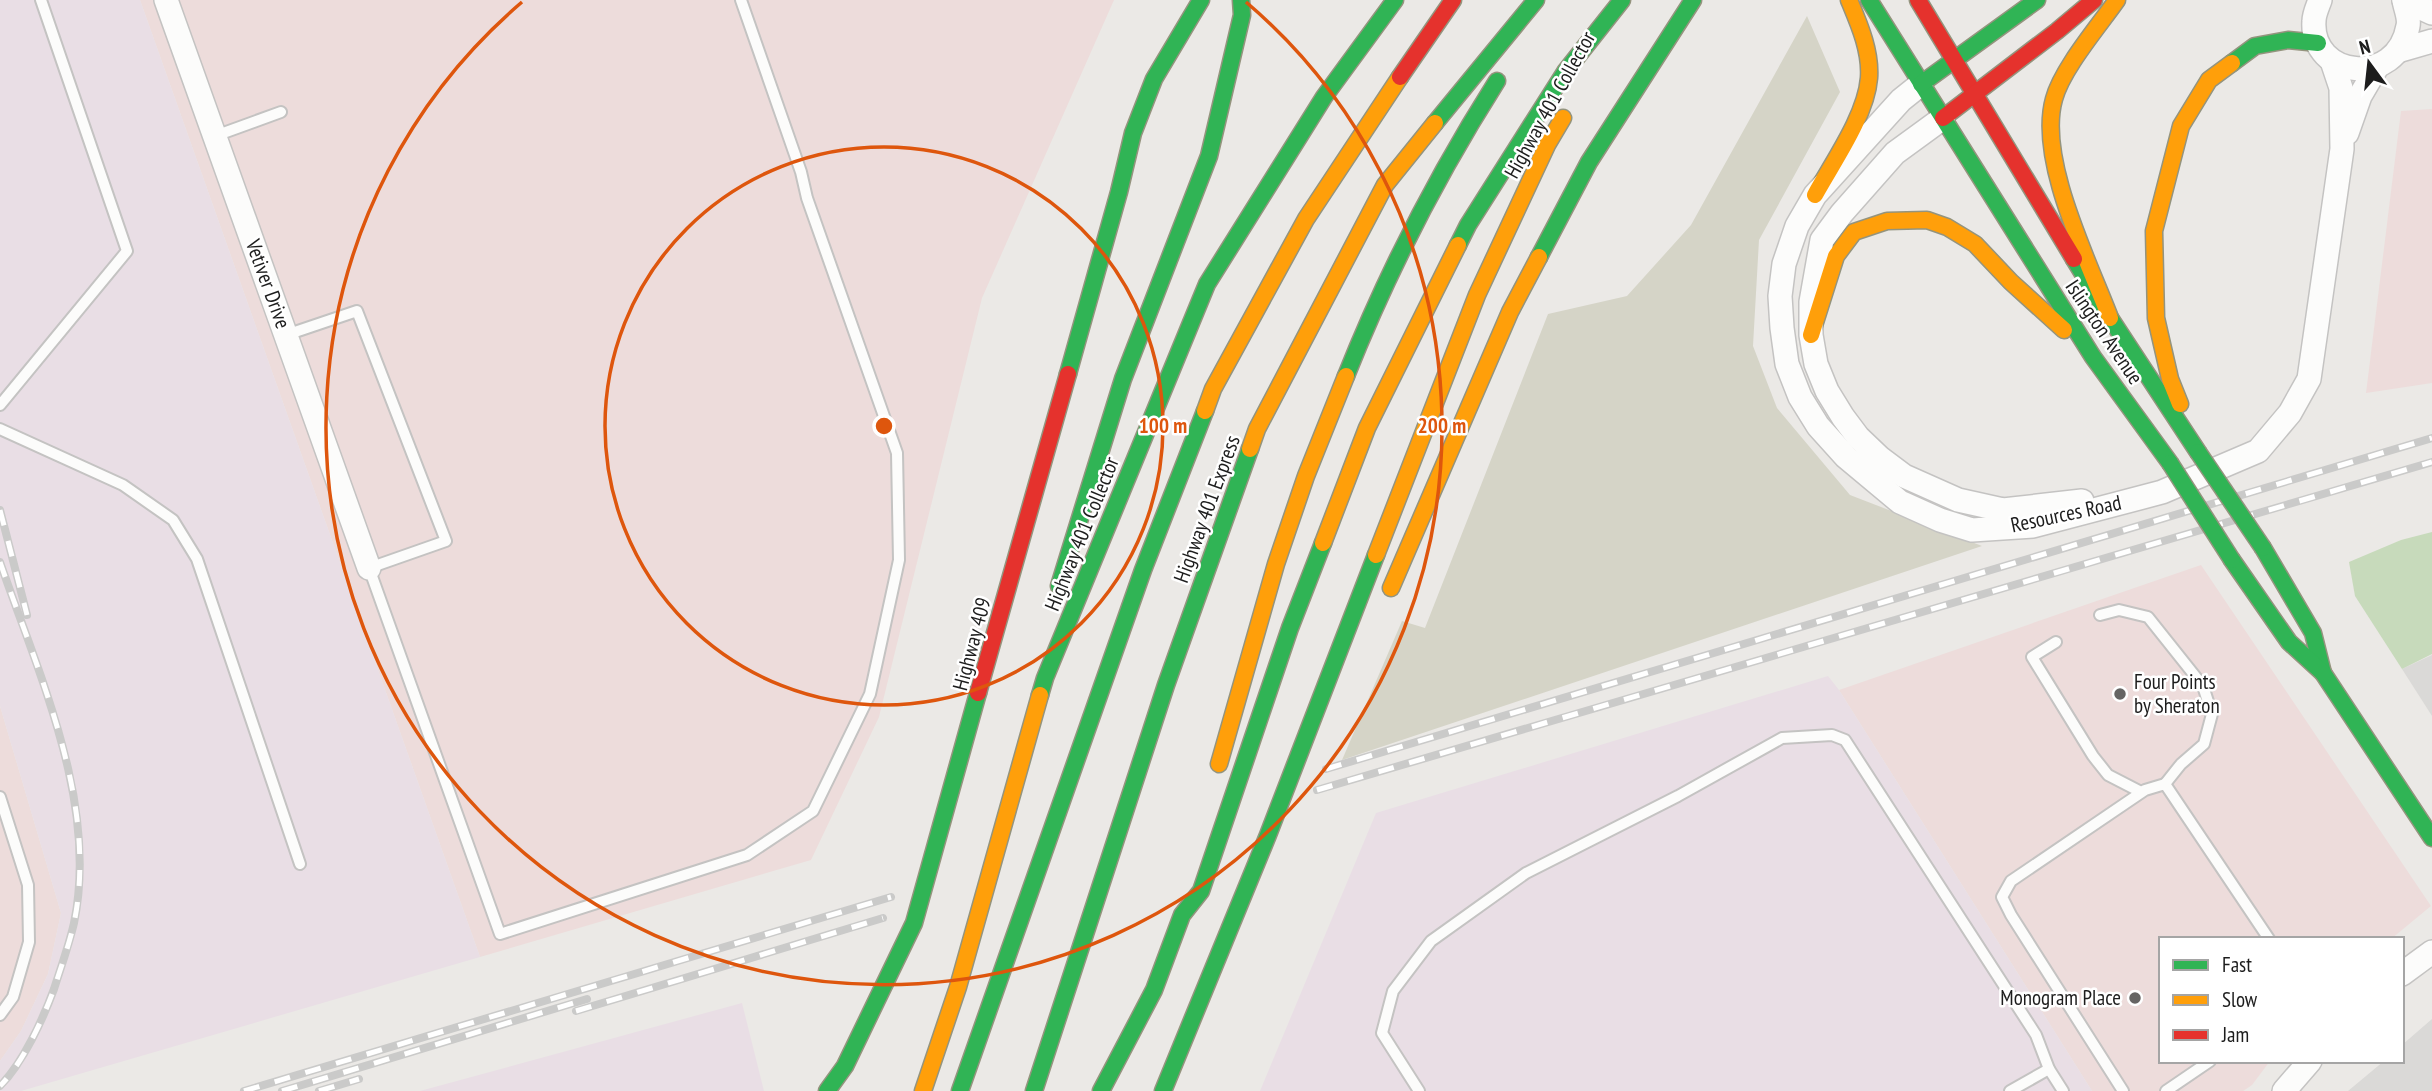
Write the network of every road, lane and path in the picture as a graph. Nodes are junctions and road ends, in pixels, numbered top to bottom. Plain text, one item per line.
1 (41, 0) edge
2 (166, 0) edge
3 (741, 0) edge
4 (1201, 0) edge
5 (1241, 0) edge
6 (1395, 0) edge
7 (1453, 0) edge
8 (1536, 0) edge
9 (1548, 0) edge
10 (1622, 0) edge
11 (1635, 0) edge
12 (1693, 0) edge
13 (1849, 0) edge
14 (1869, 0) edge
15 (1918, 0) edge
16 (2037, 0) edge
17 (2094, 0) edge
18 (2117, 0) edge
19 (2320, 0) edge
20 (2404, 0) edge
21 (2432, 13) edge
22 (1615, 33) dead end
23 (2432, 41) edge
24 (1520, 44) dead end
25 (2401, 50) junction
26 (2325, 52) junction
27 (1954, 60) junction
28 (1506, 66) dead end
29 (2377, 67) junction
30 (1921, 84) junction
31 (1974, 93) junction
32 (1574, 100) dead end
33 (281, 112) dead end
34 (1157, 117) dead end
35 (1944, 118) junction
36 (215, 136) junction
37 (2342, 149) junction
38 (1119, 192) junction
39 (1815, 195) junction
40 (2110, 318) junction
41 (286, 335) junction
42 (1811, 335) junction
43 (2093, 356) junction
44 (0, 405) edge
45 (0, 429) edge
46 (2198, 452) junction
47 (2162, 492) junction
48 (369, 568) junction
49 (1382, 608) dead end
50 (2100, 615) dead end
51 (2056, 642) dead end
52 (2323, 673) junction
53 (1045, 678) junction
54 (1317, 747) dead end
55 (1293, 773) junction
56 (1215, 778) dead end
57 (2165, 784) junction
58 (2141, 792) junction
59 (0, 797) edge
60 (2432, 838) edge
61 (300, 864) dead end
62 (1185, 888) dead end
63 (1182, 915) junction
64 (2268, 937) edge
65 (2432, 952) edge
66 (2404, 973) edge
67 (0, 1015) edge
68 (2207, 1063) edge
69 (2308, 1063) edge
70 (2049, 1069) junction
71 (827, 1091) edge
72 (923, 1091) edge
73 (960, 1091) edge
74 (1034, 1091) edge
75 (1101, 1091) edge
76 (1163, 1091) edge
77 (1419, 1091) edge
78 (2010, 1091) edge
79 (2063, 1091) edge
80 (2123, 1091) edge
81 (2166, 1091) edge
82 (2284, 1091) edge

1 - 44 lane
2 - 36 street, Vetiver Drive
3 - 48 lane
4 - 38 main road
5 - 53 main road
6 - 53 main road, Highway 401 Collector
7 - 73 main road, Highway 401 Express
8 - 74 main road, Highway 401 Express
9 - 24 main road
10 - 63 main road
11 - 22 main road, Highway 401 Collector
12 - 49 main road
13 - 39 main road
14 - 30 main road, Islington Avenue
15 - 27 main road, Islington Avenue
16 - 27 main road
17 - 31 main road
18 - 40 main road
19 - 26 street, Resources Road
20 - 21 street
20 - 25 street
23 - 25 street
25 - 29 street
26 - 29 street
26 - 37 street, Resources Road
26 - 46 main road
27 - 30 main road
27 - 31 main road, Islington Avenue
28 - 56 main road
29 - 37 street, Resources Road
30 - 35 main road, Islington Avenue
30 - 39 street, Resources Road
31 - 35 main road
31 - 40 main road, Islington Avenue
32 - 55 main road, Highway 401 Collector
33 - 36 lane
34 - 38 main road
35 - 42 street, Resources Road
35 - 43 main road, Islington Avenue
36 - 41 street, Vetiver Drive
37 - 47 street, Resources Road
38 - 71 main road, Highway 409
39 - 47 street, Resources Road
40 - 46 main road, Islington Avenue
41 - 48 street, Vetiver Drive
41 - 48 lane
42 - 43 main road
42 - 47 street, Resources Road
43 - 52 main road, Islington Avenue, bridge
45 - 61 lane
46 - 52 main road, Islington Avenue, bridge
50 - 57 lane
51 - 58 lane
52 - 60 main road, Islington Avenue
53 - 72 main road, Highway 401 Collector
54 - 55 main road
55 - 76 main road, Highway 401 Collector
57 - 58 lane
57 - 64 lane
58 - 80 lane
59 - 67 lane
62 - 63 main road
63 - 75 main road
65 - 66 street
68 - 81 lane
69 - 82 street
70 - 77 lane
70 - 78 lane
70 - 79 lane

